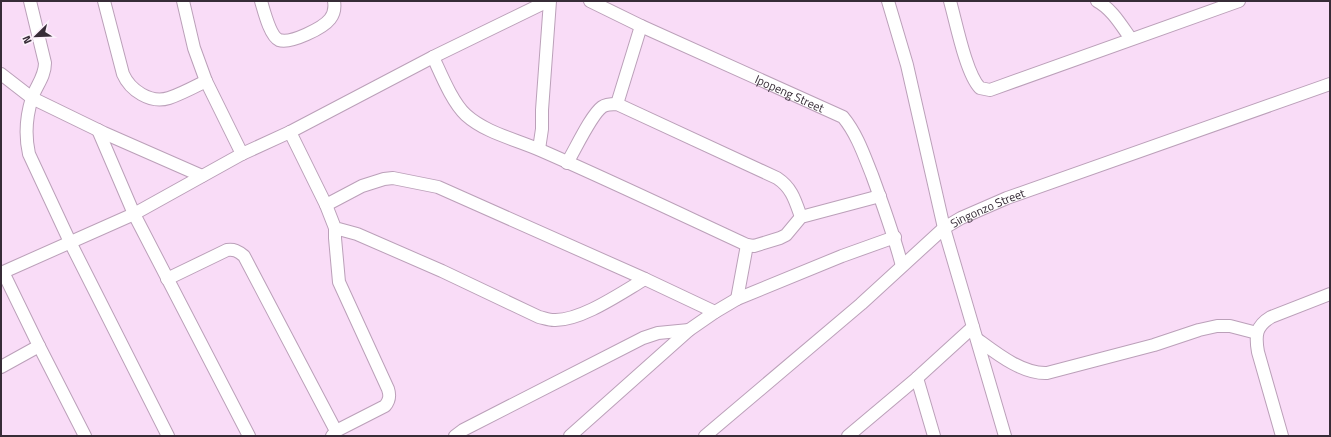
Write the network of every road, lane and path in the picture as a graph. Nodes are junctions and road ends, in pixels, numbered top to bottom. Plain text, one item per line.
1 (30, 1) edge
2 (104, 1) edge
3 (183, 1) edge
4 (261, 1) edge
5 (334, 1) edge
6 (549, 1) edge
7 (590, 1) edge
8 (888, 1) edge
9 (950, 1) edge
10 (1097, 1) edge
11 (1240, 1) edge
12 (1216, 5) edge
13 (641, 26) junction
14 (1131, 39) junction
15 (433, 57) junction
16 (1, 74) edge
17 (206, 81) junction
18 (1330, 84) edge
19 (32, 98) junction
20 (617, 104) junction
21 (98, 130) junction
22 (290, 132) junction
23 (539, 149) junction
24 (242, 154) junction
25 (567, 163) junction
26 (202, 176) junction
27 (880, 196) junction
28 (326, 204) junction
29 (134, 214) junction
30 (801, 217) junction
31 (335, 228) junction
32 (944, 228) junction
33 (895, 237) junction
34 (70, 242) junction
35 (747, 245) junction
36 (902, 266) junction
37 (2, 273) edge
38 (167, 279) junction
39 (644, 279) junction
40 (1330, 294) edge
41 (737, 299) junction
42 (715, 312) junction
43 (689, 330) junction
44 (975, 333) junction
45 (1257, 333) junction
46 (39, 346) junction
47 (1, 367) edge
48 (917, 378) junction
49 (862, 430) edge
50 (334, 433) edge
51 (85, 436) edge
52 (168, 436) edge
53 (249, 436) edge
54 (455, 436) edge
55 (570, 436) edge
56 (705, 436) edge
57 (848, 436) edge
58 (934, 436) edge
59 (1005, 436) edge
60 (1282, 436) edge

1 - 19 street
2 - 17 street
3 - 17 street
4 - 5 street
6 - 15 street
6 - 23 street
7 - 13 street, Ipopeng Street
8 - 32 street
9 - 14 street
10 - 14 street
11 - 12 street
12 - 14 street
13 - 20 street
13 - 27 street, Ipopeng Street
15 - 22 street
15 - 23 street
16 - 19 street
17 - 24 street
18 - 32 street, Singonzo Street
19 - 21 street
19 - 34 street
20 - 25 street
20 - 30 street
21 - 26 street
21 - 29 street
22 - 24 street
22 - 28 street
23 - 25 street
24 - 26 street
25 - 35 street
26 - 29 street
27 - 30 street
27 - 33 street, Ipopeng Street
28 - 31 street
28 - 39 street
29 - 34 street
29 - 38 street
30 - 35 street
31 - 39 street
31 - 50 street
32 - 36 street, Singonzo Street
32 - 44 street
33 - 36 street, Ipopeng Street
33 - 41 street
34 - 37 street
34 - 52 street
35 - 41 street
36 - 56 street, Singonzo Street
37 - 46 street
38 - 50 street
38 - 53 street
39 - 42 street
40 - 45 street
41 - 42 street
42 - 43 street
43 - 54 street
43 - 55 street
44 - 45 street
44 - 48 street
44 - 59 street
45 - 60 street
46 - 47 street
46 - 51 street
48 - 49 street
48 - 58 street
49 - 57 street

